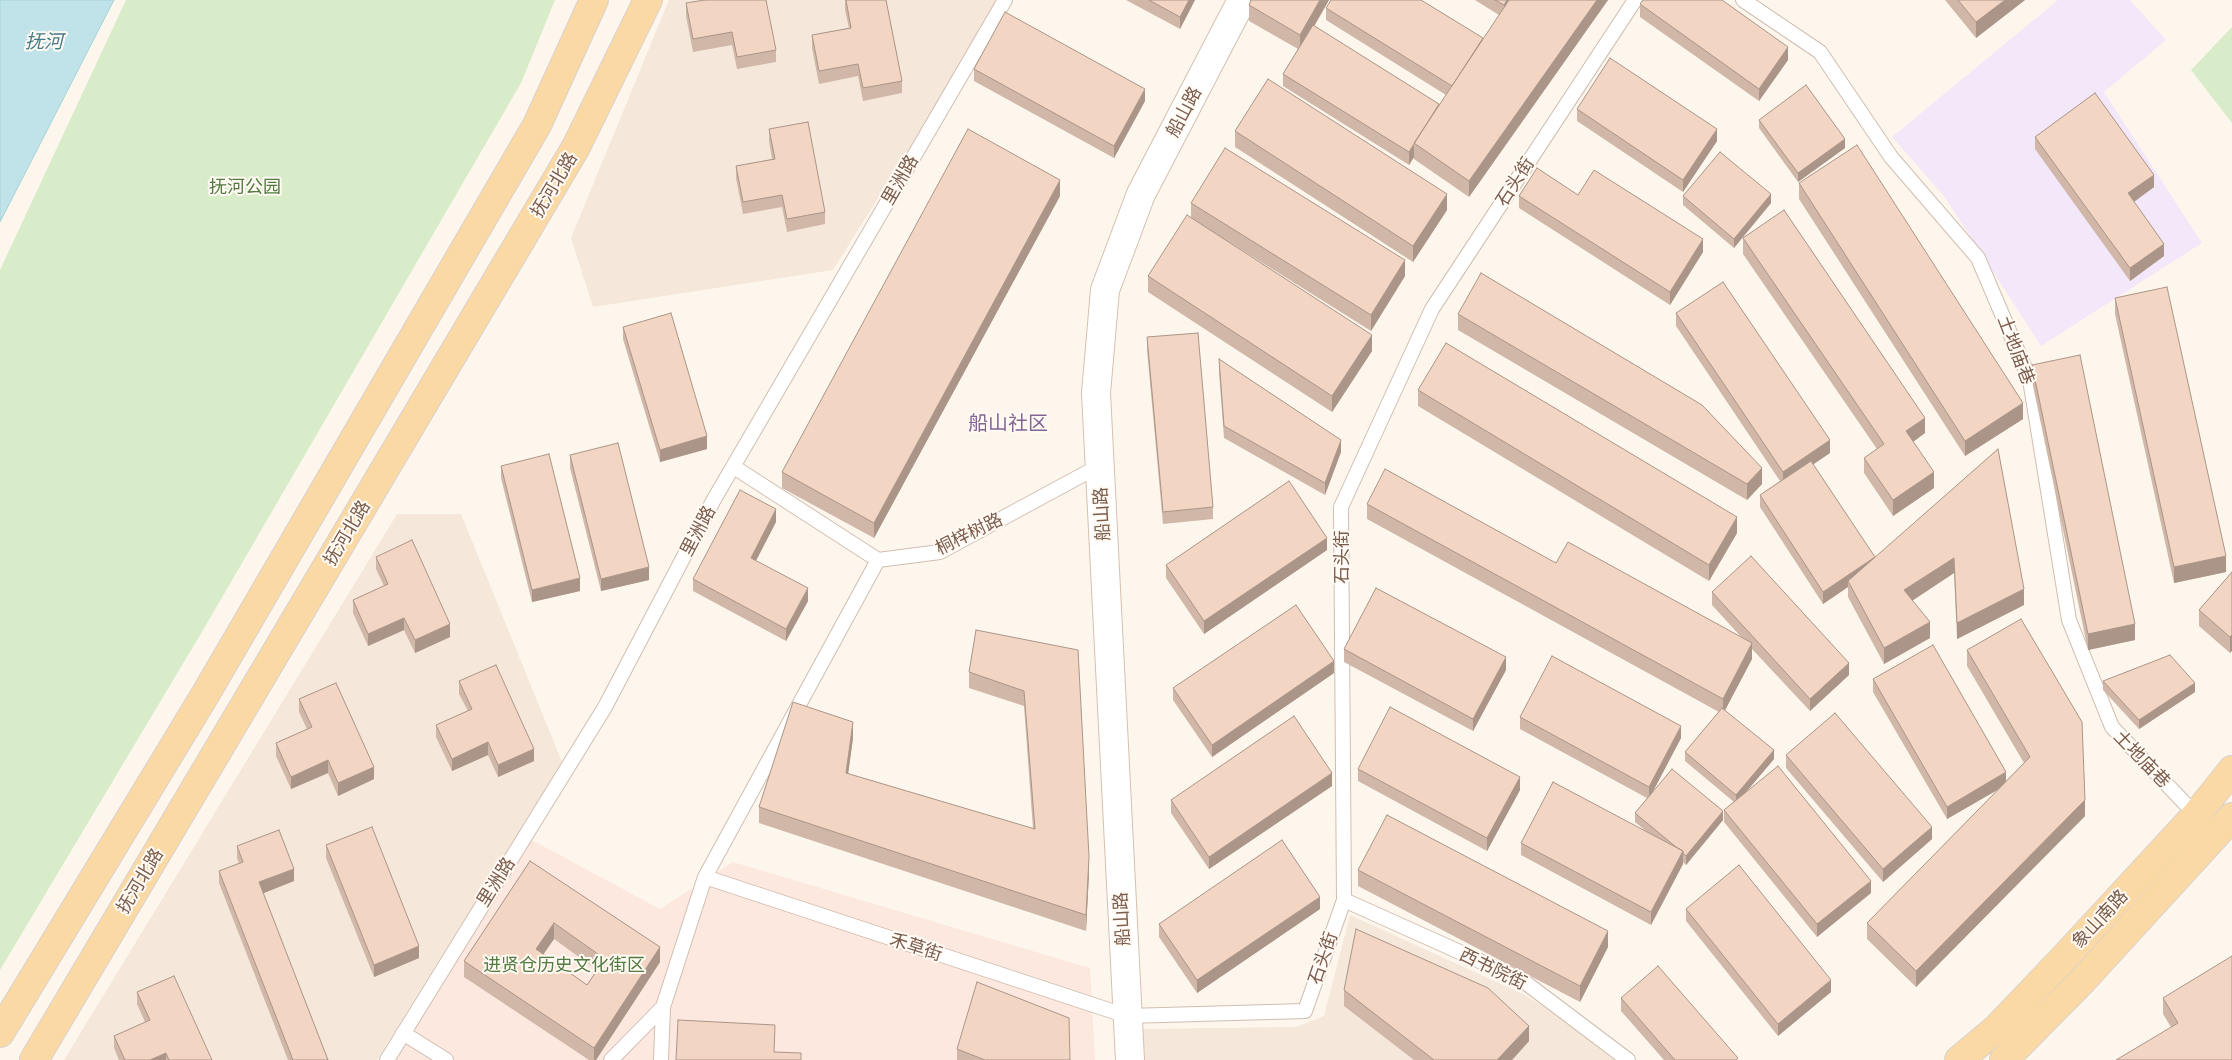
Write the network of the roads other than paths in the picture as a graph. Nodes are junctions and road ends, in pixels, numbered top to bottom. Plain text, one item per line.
1 (594, 0) edge
2 (648, 0) edge
3 (1005, 0) edge
4 (1242, 0) edge
5 (1635, 0) edge
6 (1743, 0) edge
7 (1100, 466) junction
8 (734, 467) junction
9 (878, 560) junction
10 (2232, 770) edge
11 (2196, 815) junction
12 (2232, 817) edge
13 (705, 877) junction
14 (1344, 900) junction
15 (663, 1007) junction
16 (1127, 1016) junction
17 (0, 1032) edge
18 (403, 1033) junction
19 (34, 1060) edge
20 (387, 1060) edge
21 (446, 1060) edge
22 (611, 1060) edge
23 (661, 1060) edge
24 (1130, 1060) edge
25 (1628, 1060) edge
26 (1959, 1060) edge
27 (2004, 1060) edge

1 - 17 main road
2 - 19 main road, 抚河北路
3 - 8 lane, 里洲路
4 - 7 street, 船山路
5 - 14 lane, 石头街
6 - 11 lane, 土地庙巷
7 - 9 lane, 桐梓树路
7 - 16 street, 船山路
8 - 9 lane
8 - 18 lane, 里洲路
9 - 13 lane
10 - 11 main road, 象山南路
11 - 26 main road, 象山南路
12 - 27 main road, 象山南路
13 - 15 lane
13 - 16 lane, 禾草街
14 - 16 lane, 石头街
14 - 25 lane, 西书院街
15 - 22 lane
15 - 23 lane
16 - 24 street, 船山路
18 - 20 lane, 里洲路
18 - 21 lane

